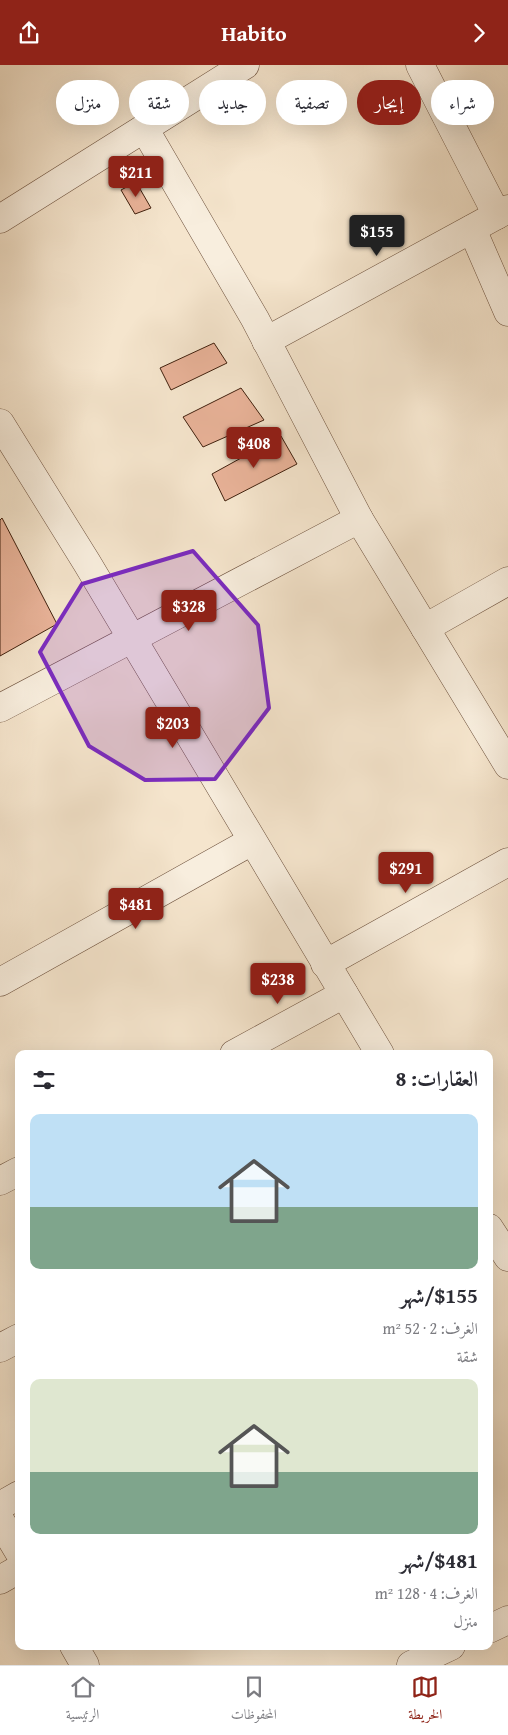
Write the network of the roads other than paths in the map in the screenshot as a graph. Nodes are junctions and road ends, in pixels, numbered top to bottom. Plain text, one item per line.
1 (245, 65) edge
2 (420, 65) edge
3 (144, 127) junction
4 (502, 212) edge
5 (0, 219) edge
6 (472, 229) junction
7 (508, 313) edge
8 (266, 341) junction
9 (0, 423) edge
10 (359, 519) junction
11 (508, 581) edge
12 (425, 628) junction
13 (132, 638) junction
14 (0, 708) edge
15 (508, 765) edge
16 (252, 841) junction
17 (508, 862) edge
18 (326, 964) junction
19 (0, 982) edge
20 (344, 993) junction
21 (241, 1050) edge
22 (378, 1050) edge
23 (15, 1173) edge
24 (0, 1181) edge
25 (493, 1234) edge
26 (508, 1257) edge
27 (15, 1340) edge
28 (0, 1348) edge
29 (15, 1497) edge
30 (0, 1506) edge
31 (0, 1520) edge
32 (15, 1545) edge
33 (15, 1571) edge
34 (0, 1580) edge
35 (508, 1620) edge
36 (493, 1627) edge
37 (76, 1650) edge
38 (443, 1650) edge
39 (85, 1665) edge
40 (411, 1665) edge

1 - 3 street
2 - 4 street
3 - 5 street
3 - 8 street
4 - 6 street
6 - 7 street
6 - 8 street
8 - 10 street
9 - 13 street
10 - 12 street
10 - 13 street
11 - 12 street
12 - 15 street
13 - 14 street
13 - 16 street
16 - 18 street
16 - 19 street
17 - 18 street
18 - 20 street
20 - 21 street
20 - 22 street
23 - 24 street
25 - 26 street
27 - 28 street
29 - 30 street
31 - 32 street
33 - 34 street
35 - 36 street
37 - 39 street
38 - 40 street

